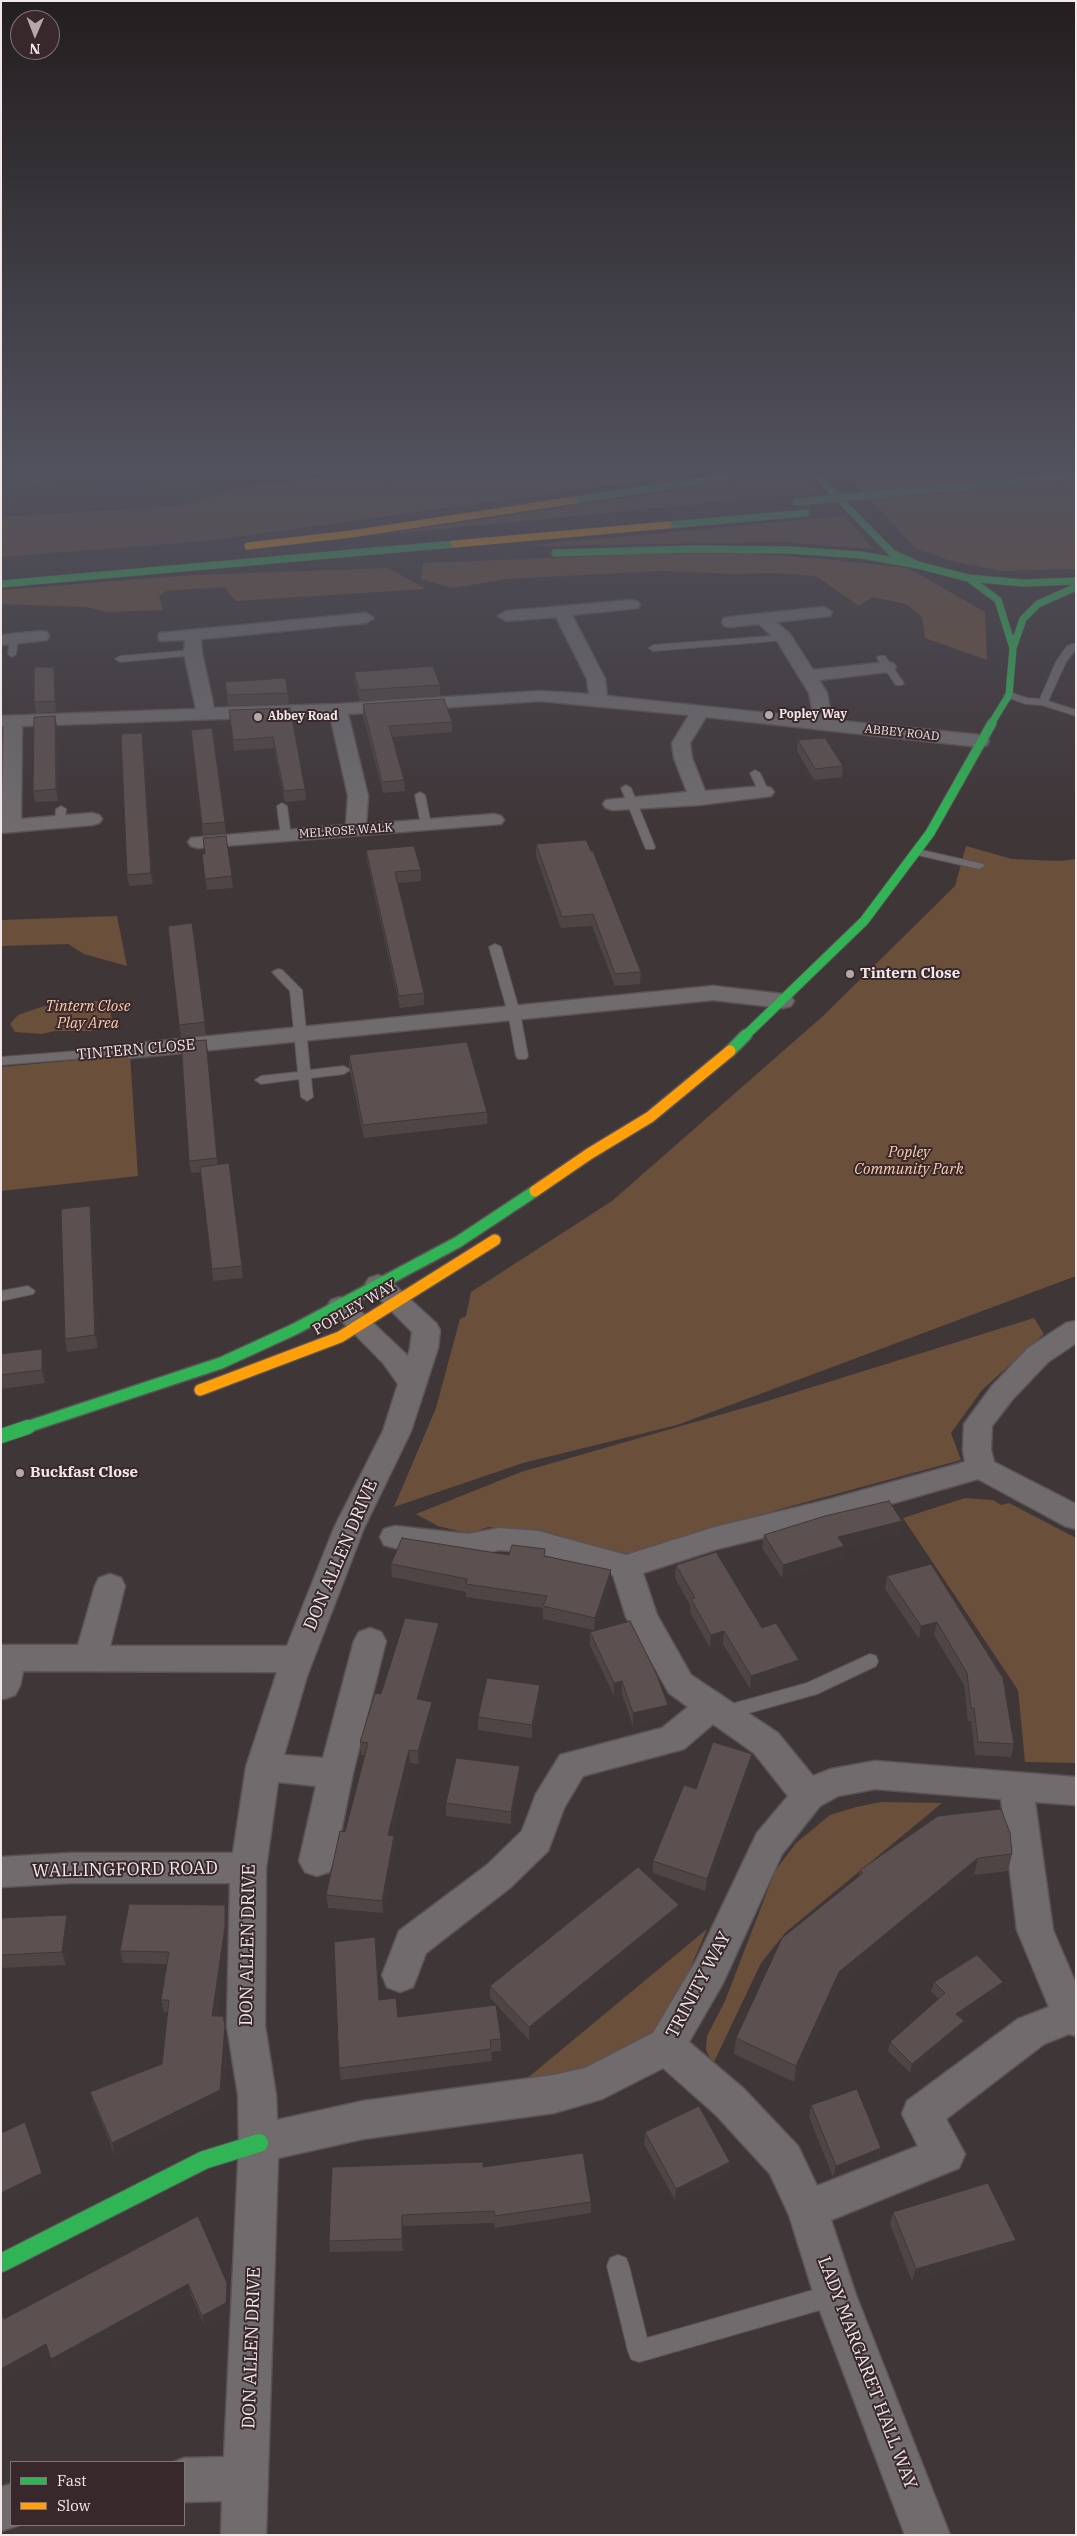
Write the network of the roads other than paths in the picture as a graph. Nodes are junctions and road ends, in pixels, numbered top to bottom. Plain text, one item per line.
1 (988, 592) edge
2 (1064, 592) edge
3 (632, 605) dead end
4 (562, 611) junction
5 (824, 612) dead end
6 (506, 616) dead end
7 (366, 618) dead end
8 (764, 620) junction
9 (730, 622) dead end
10 (41, 636) dead end
11 (193, 636) junction
12 (166, 637) dead end
13 (784, 638) junction
14 (9, 644) edge
15 (1076, 646) edge
16 (653, 648) dead end
17 (1013, 648) junction
18 (193, 653) junction
19 (120, 659) dead end
20 (884, 662) joint
21 (1061, 662) junction
22 (1076, 662) edge
23 (807, 676) junction
24 (899, 683) dead end
25 (1008, 695) junction
26 (600, 700) junction
27 (1044, 702) junction
28 (338, 709) junction
29 (700, 711) junction
30 (206, 712) junction
31 (1076, 713) edge
32 (7, 721) edge
33 (824, 725) junction
34 (980, 741) junction
35 (755, 773) dead end
36 (764, 792) joint
37 (420, 794) dead end
38 (624, 798) joint
39 (699, 799) junction
40 (282, 806) dead end
41 (92, 819) dead end
42 (494, 821) dead end
43 (426, 825) junction
44 (6, 826) edge
45 (356, 830) junction
46 (286, 836) junction
47 (198, 842) dead end
48 (650, 847) dead end
49 (917, 852) junction
50 (978, 866) dead end
51 (495, 946) dead end
52 (278, 972) dead end
53 (783, 1002) junction
54 (514, 1013) junction
55 (300, 1035) junction
56 (130, 1051) joint
57 (522, 1056) dead end
58 (1, 1061) edge
59 (344, 1070) dead end
60 (303, 1075) junction
61 (261, 1080) dead end
62 (307, 1097) dead end
63 (650, 1118) junction
64 (621, 1148) dead end
65 (504, 1234) dead end
66 (28, 1291) dead end
67 (388, 1293) junction
68 (1, 1296) edge
69 (340, 1306) junction
70 (361, 1325) junction
71 (1076, 1330) edge
72 (413, 1383) junction
73 (186, 1394) dead end
74 (1, 1436) edge
75 (981, 1468) junction
76 (1076, 1518) edge
77 (395, 1537) dead end
78 (626, 1567) junction
79 (110, 1586) dead end
80 (370, 1641) dead end
81 (92, 1658) junction
82 (298, 1660) junction
83 (870, 1661) dead end
84 (5, 1667) edge
85 (716, 1710) junction
86 (264, 1767) junction
87 (336, 1773) junction
88 (1016, 1786) junction
89 (1076, 1792) edge
90 (808, 1796) junction
91 (317, 1862) dead end
92 (248, 1868) junction
93 (1, 1872) edge
94 (400, 1975) dead end
95 (1074, 2017) edge
96 (666, 2046) junction
97 (259, 2143) junction
98 (808, 2210) junction
99 (1, 2262) edge
100 (618, 2266) dead end
101 (835, 2295) junction
102 (247, 2478) junction
103 (185, 2480) edge
104 (243, 2535) edge
105 (928, 2535) edge

1 - 17 main road, POPLEY WAY
2 - 17 main road, POPLEY WAY
3 - 4 street
4 - 6 street
4 - 26 street
5 - 8 street
7 - 11 street
8 - 9 street
8 - 13 street
10 - 14 street
11 - 12 street
11 - 18 street
13 - 16 lane
13 - 23 street
15 - 21 lane
17 - 25 main road, POPLEY WAY
18 - 19 lane
18 - 30 street
20 - 23 street
20 - 24 lane
21 - 22 lane
21 - 27 lane
23 - 33 street
25 - 27 lane
25 - 34 main road, POPLEY WAY
26 - 28 street, ABBEY ROAD
26 - 29 street, ABBEY ROAD
27 - 31 lane
28 - 30 street, ABBEY ROAD
28 - 45 street
29 - 33 street, ABBEY ROAD
29 - 39 street
30 - 32 street, ABBEY ROAD
32 - 44 street, ABBEY ROAD
33 - 34 street, ABBEY ROAD
34 - 49 main road, POPLEY WAY
35 - 36 lane
36 - 39 street
37 - 43 lane
38 - 39 street
38 - 48 lane
40 - 46 lane
41 - 44 street
42 - 43 street, MELROSE WALK
43 - 45 street, MELROSE WALK
45 - 46 street, MELROSE WALK
46 - 47 street, MELROSE WALK
49 - 50 lane
49 - 53 main road, POPLEY WAY
51 - 54 lane
52 - 55 lane
53 - 54 street, TINTERN CLOSE
53 - 63 main road, POPLEY WAY
54 - 55 street, TINTERN CLOSE
54 - 57 lane
55 - 56 street, TINTERN CLOSE
55 - 60 lane
56 - 58 lane, TINTERN CLOSE
59 - 60 lane
60 - 61 lane
60 - 62 lane
63 - 64 main road, POPLEY WAY
63 - 67 main road, POPLEY WAY
65 - 67 main road, POPLEY WAY
66 - 68 lane
67 - 69 main road, POPLEY WAY
67 - 70 main road, POPLEY WAY
67 - 72 street, DON ALLEN DRIVE
69 - 70 street
69 - 74 main road, POPLEY WAY
70 - 72 street
70 - 73 main road, POPLEY WAY
71 - 75 street
72 - 82 street, DON ALLEN DRIVE
75 - 76 street
75 - 78 street
77 - 78 street
78 - 85 street
79 - 81 street
80 - 87 street
81 - 82 street
81 - 84 street
82 - 86 street, DON ALLEN DRIVE
83 - 85 lane
85 - 90 street
85 - 94 street
86 - 87 street
86 - 92 street, DON ALLEN DRIVE
87 - 91 street
88 - 89 street, TRINITY WAY
88 - 90 street, TRINITY WAY
88 - 95 street
90 - 96 street, TRINITY WAY
92 - 93 street, WALLINGFORD ROAD
92 - 97 street, DON ALLEN DRIVE
95 - 98 street
96 - 97 street, TRINITY WAY
96 - 98 street, LADY MARGARET HALL WAY
97 - 99 main road
97 - 102 street, DON ALLEN DRIVE
98 - 101 street, LADY MARGARET HALL WAY
100 - 101 lane
101 - 105 street, LADY MARGARET HALL WAY
102 - 103 street
102 - 104 street, DON ALLEN DRIVE

